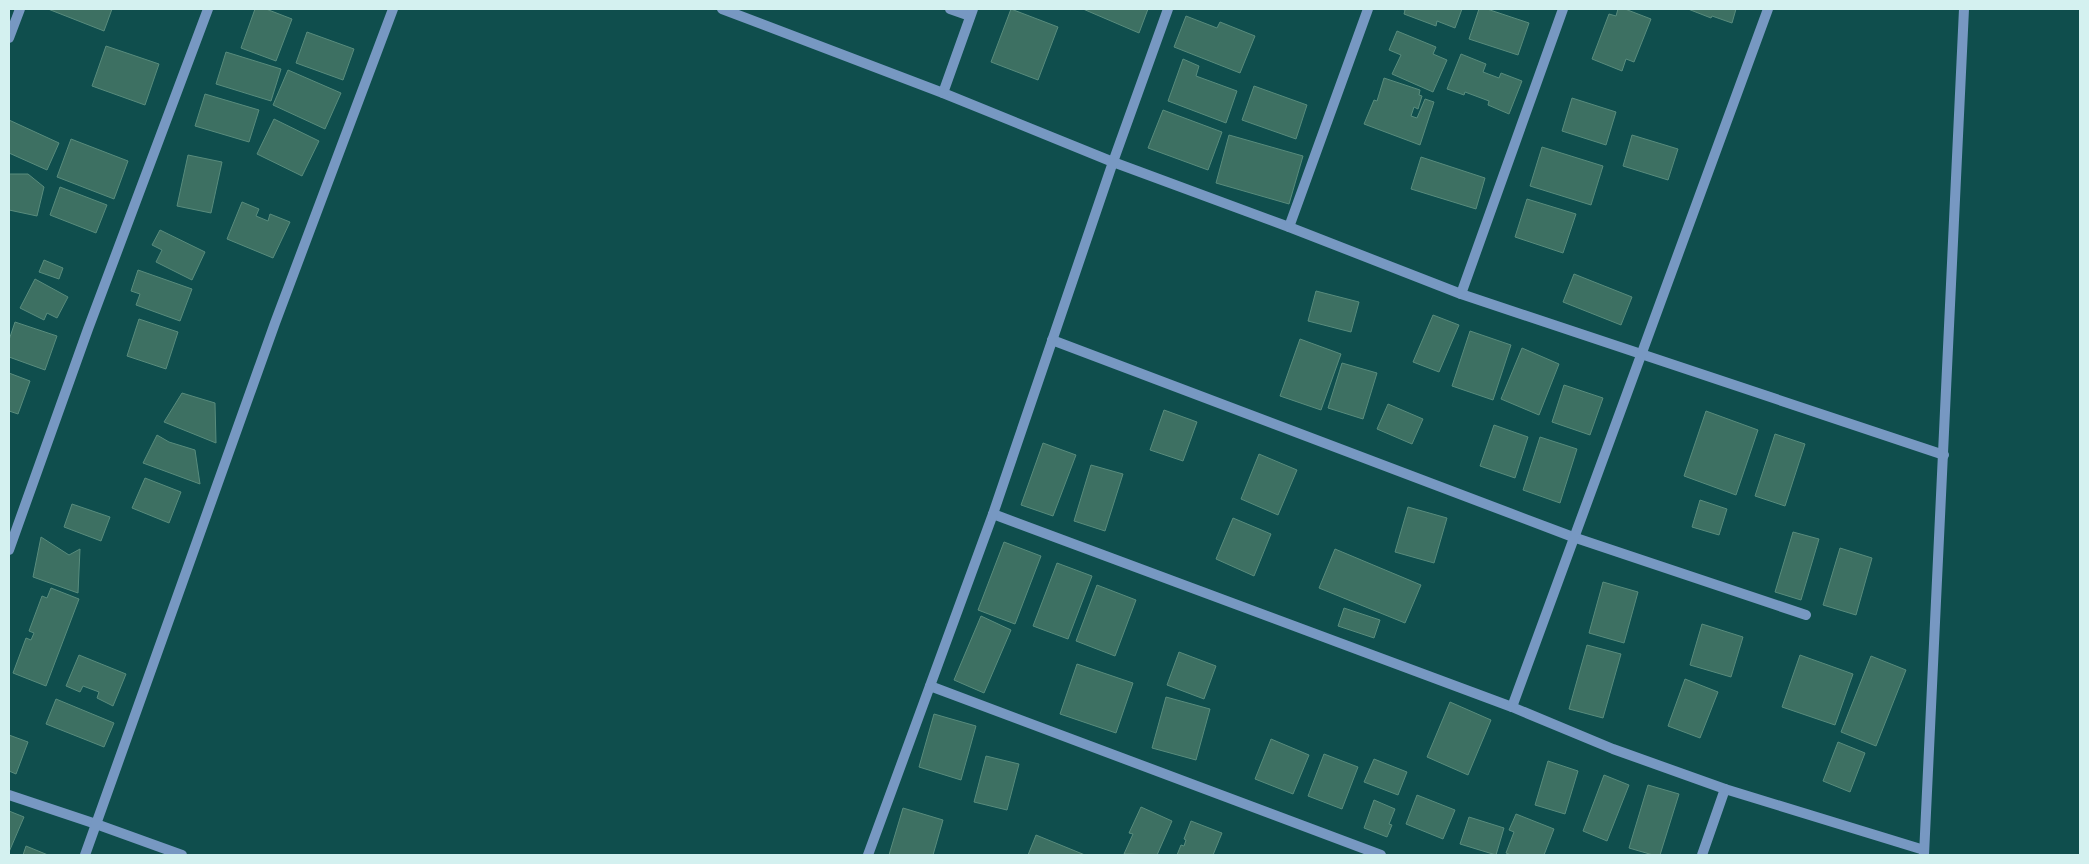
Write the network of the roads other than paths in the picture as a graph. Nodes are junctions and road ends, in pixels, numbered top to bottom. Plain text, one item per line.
1 (20, 9) edge
2 (208, 9) edge
3 (392, 9) edge
4 (722, 9) edge
5 (950, 9) edge
6 (1168, 9) edge
7 (1368, 9) edge
8 (1563, 9) edge
9 (1768, 9) edge
10 (1964, 9) edge
11 (972, 12) edge
12 (9, 38) edge
13 (943, 93) junction
14 (1112, 162) junction
15 (1289, 227) junction
16 (1461, 294) junction
17 (1052, 340) junction
18 (1640, 352) junction
19 (1944, 455) junction
20 (993, 514) junction
21 (1573, 536) junction
22 (9, 550) edge
23 (1806, 615) dead end
24 (930, 686) junction
25 (1512, 706) junction
26 (1725, 789) junction
27 (9, 795) edge
28 (96, 824) junction
29 (1924, 853) edge
30 (85, 855) edge
31 (182, 855) edge
32 (868, 855) edge
33 (1381, 855) edge
34 (1702, 855) edge

1 - 12 street
2 - 22 street
3 - 28 street
4 - 13 street
5 - 11 street
6 - 14 street
7 - 15 street
8 - 16 street
9 - 18 street
10 - 19 street
11 - 13 street
13 - 14 street
14 - 15 street
14 - 17 street
15 - 16 street
16 - 18 street
17 - 20 street
17 - 21 street
18 - 19 street
18 - 21 street
19 - 29 street
20 - 24 street
20 - 25 street
21 - 23 street
21 - 25 street
24 - 32 street
24 - 33 street
25 - 26 street
26 - 29 street
26 - 34 street
27 - 28 street
28 - 30 street
28 - 31 street

